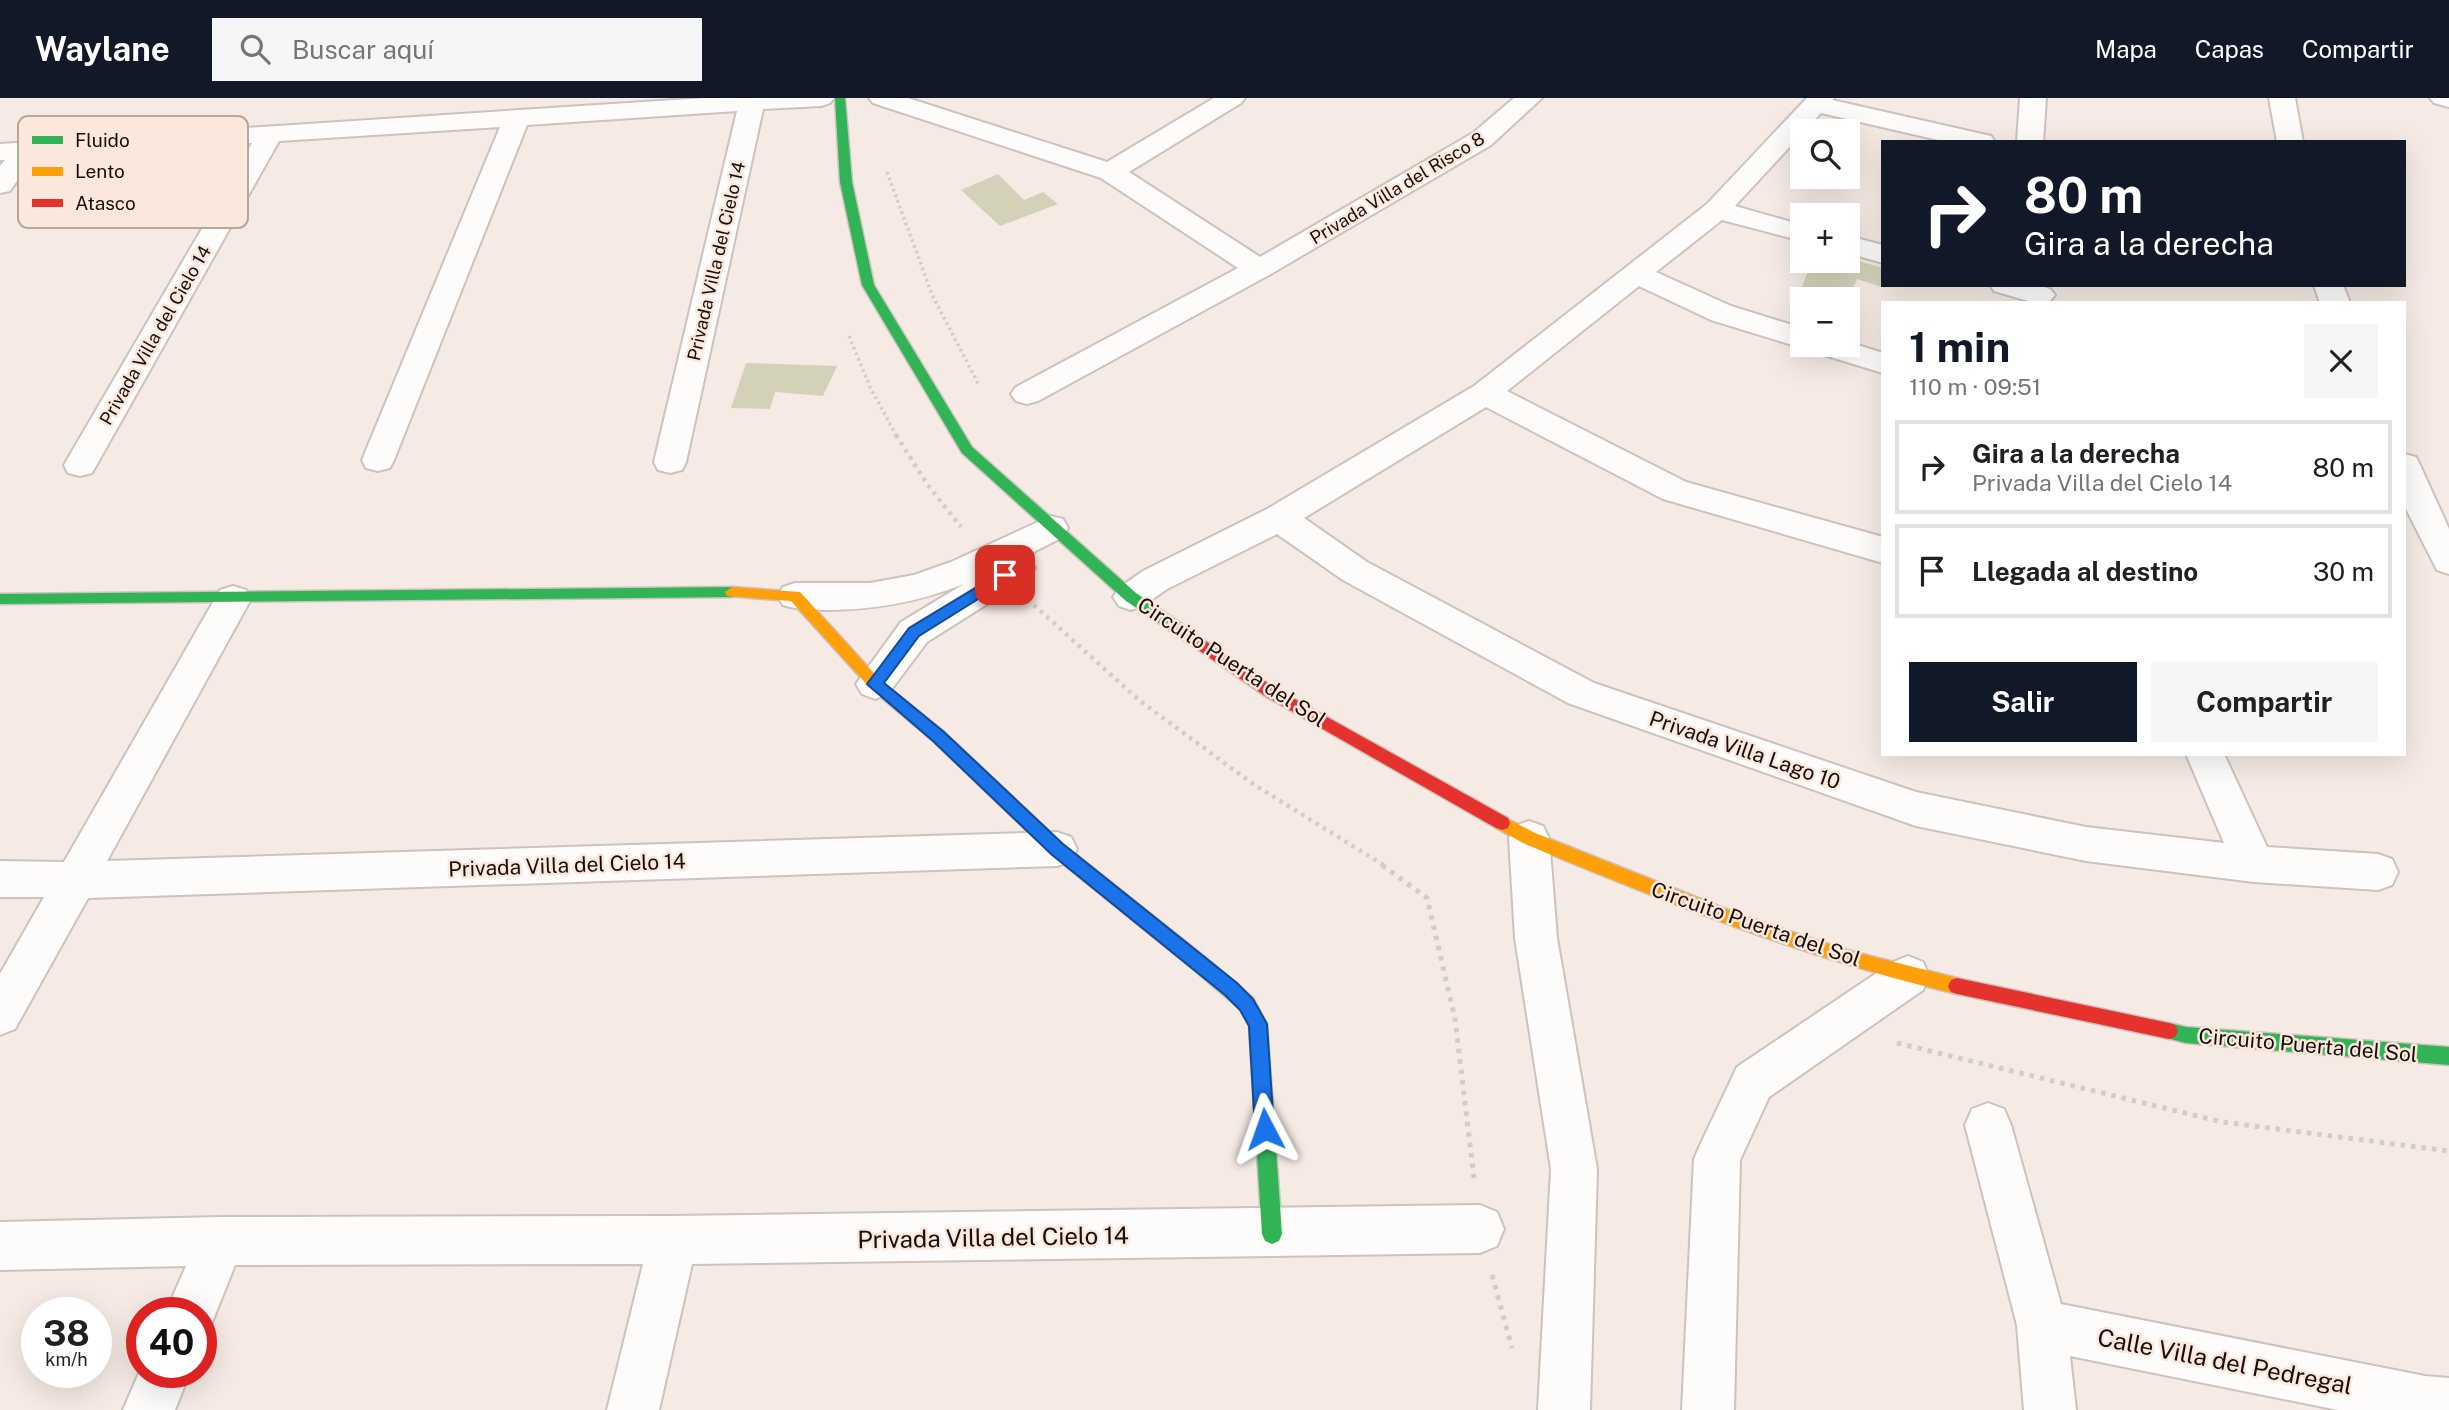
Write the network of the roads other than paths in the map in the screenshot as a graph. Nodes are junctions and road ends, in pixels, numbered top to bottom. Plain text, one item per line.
1 (841, 98) edge
2 (882, 98) edge
3 (1232, 98) edge
4 (1529, 98) edge
5 (2034, 98) edge
6 (2282, 98) edge
7 (2443, 98) edge
8 (810, 99) edge
9 (2449, 99) edge
10 (752, 100) junction
11 (1819, 101) edge
12 (517, 118) junction
13 (271, 133) junction
14 (248, 135) edge
15 (1974, 140) edge
16 (2030, 140) edge
17 (2290, 140) edge
18 (13, 151) edge
19 (1110, 172) junction
20 (248, 173) edge
21 (0, 185) edge
22 (1717, 210) junction
23 (216, 228) edge
24 (1790, 230) edge
25 (1860, 247) edge
26 (1881, 253) edge
27 (1259, 269) junction
28 (1638, 275) junction
29 (2012, 287) edge
30 (2041, 294) edge
31 (1790, 334) edge
32 (1860, 356) edge
33 (1881, 362) edge
34 (1485, 393) junction
35 (1027, 394) dead end
36 (378, 460) dead end
37 (670, 461) dead end
38 (80, 464) dead end
39 (2406, 470) edge
40 (1279, 518) junction
41 (1059, 534) junction
42 (1881, 549) edge
43 (2449, 561) edge
44 (997, 568) junction
45 (1143, 588) junction
46 (794, 596) junction
47 (233, 598) junction
48 (0, 599) edge
49 (875, 684) junction
50 (2206, 756) edge
51 (1529, 838) junction
52 (1057, 849) junction
53 (2254, 864) junction
54 (2378, 872) dead end
55 (0, 879) edge
56 (77, 880) junction
57 (1908, 976) junction
58 (0, 1015) edge
59 (2449, 1056) edge
60 (1988, 1125) dead end
61 (1480, 1229) road end
62 (1272, 1234) junction
63 (673, 1240) junction
64 (221, 1241) junction
65 (0, 1246) edge
66 (197, 1297) edge
67 (2042, 1325) junction
68 (158, 1388) edge
69 (2449, 1404) edge
70 (149, 1410) edge
71 (633, 1410) edge
72 (1564, 1410) edge
73 (1708, 1410) edge
74 (2050, 1410) edge

1 - 41 street, Circuito Puerta del Sol
2 - 19 street
3 - 19 street
4 - 27 street, Privada Villa del Risco 8
5 - 16 street
6 - 17 street
7 - 9 street
8 - 10 street
10 - 12 street
10 - 37 street, Privada Villa del Cielo 14
11 - 15 street
11 - 22 street
12 - 13 street
12 - 36 street
13 - 14 street
13 - 20 street, Privada Villa del Cielo 14
18 - 21 street
19 - 27 street
22 - 24 street
22 - 28 street
23 - 38 street, Privada Villa del Cielo 14
25 - 26 street
27 - 35 street, Privada Villa del Risco 8
28 - 31 street
28 - 34 street
29 - 30 street
32 - 33 street
34 - 40 street
34 - 42 street
39 - 43 street
40 - 45 street
40 - 53 street, Privada Villa Lago 10
41 - 44 street
41 - 45 street, Circuito Puerta del Sol
44 - 46 street
44 - 49 street
45 - 51 street, Circuito Puerta del Sol
46 - 47 street
46 - 49 street
47 - 48 street
47 - 56 street
49 - 52 street
50 - 53 street
51 - 57 street, Circuito Puerta del Sol
51 - 72 street
52 - 56 street, Privada Villa del Cielo 14
52 - 62 street
53 - 54 street, Privada Villa Lago 10
55 - 56 street, Privada Villa del Cielo 14
56 - 58 street
57 - 59 street, Circuito Puerta del Sol
57 - 73 street
60 - 67 street
61 - 62 street, Privada Villa del Cielo 14
62 - 63 street, Privada Villa del Cielo 14
63 - 64 street, Privada Villa del Cielo 14
63 - 71 street
64 - 65 street, Privada Villa del Cielo 14
64 - 66 street
67 - 69 street, Calle Villa del Pedregal
67 - 74 street
68 - 70 street

